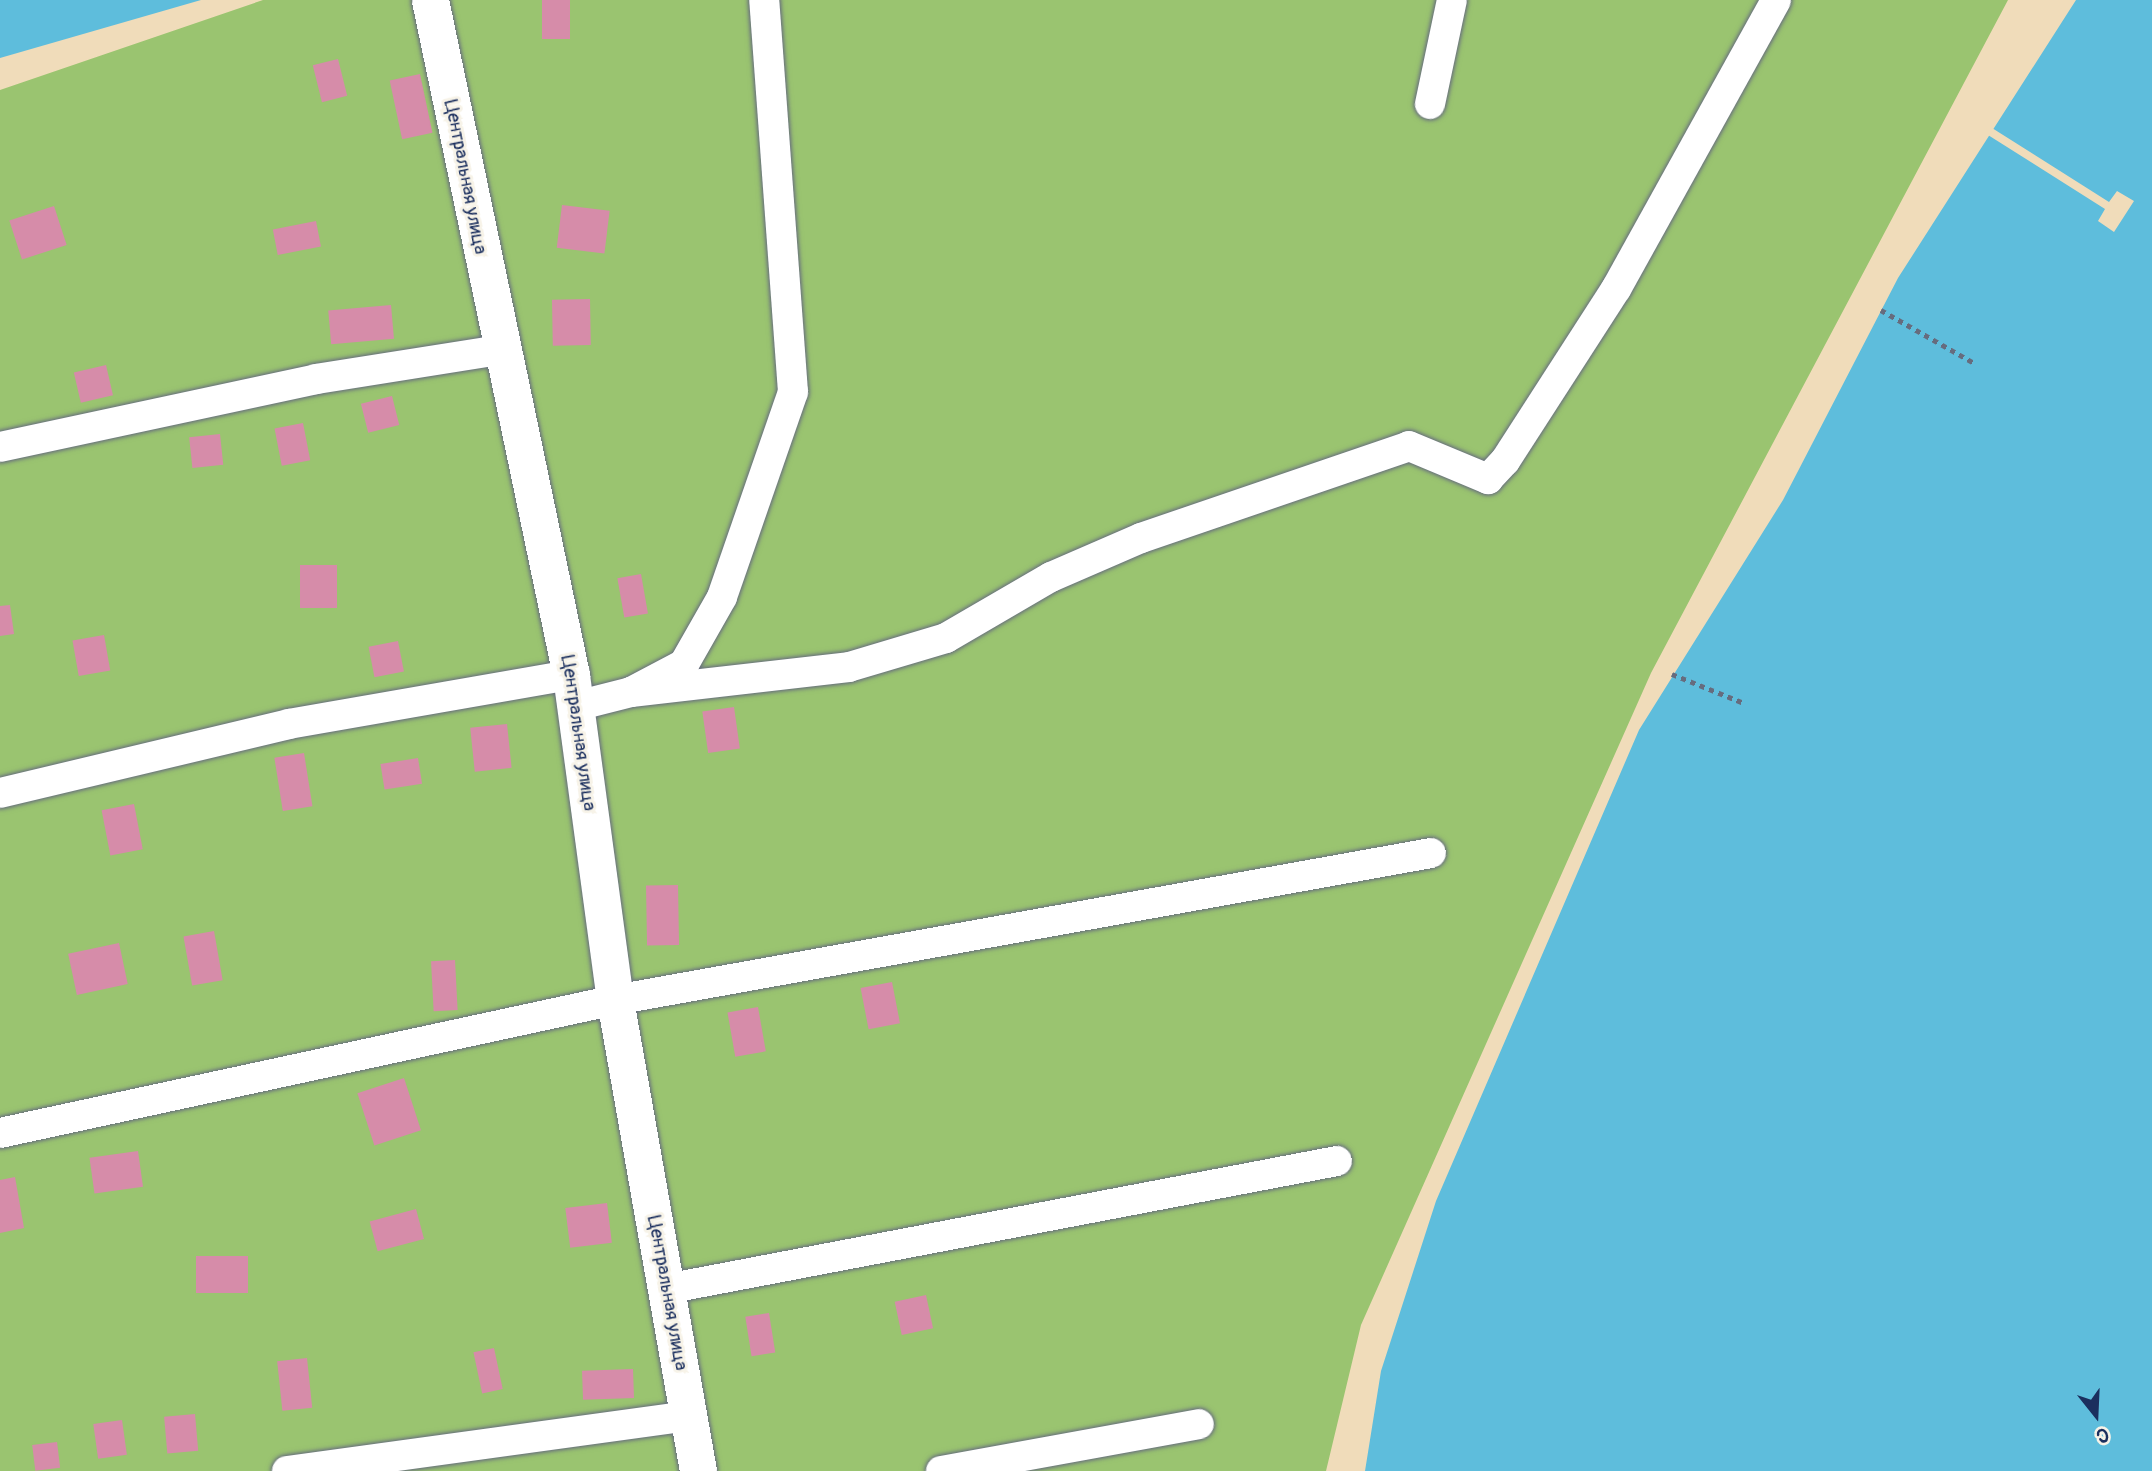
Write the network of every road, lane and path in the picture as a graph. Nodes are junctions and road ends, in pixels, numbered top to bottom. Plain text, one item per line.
1 (430, 0) edge
2 (764, 0) edge
3 (1452, 0) edge
4 (1776, 0) edge
5 (1430, 104) dead end
6 (1881, 310) dead end
7 (499, 350) junction
8 (1976, 365) dead end
9 (0, 447) edge
10 (1672, 674) dead end
11 (573, 691) junction
12 (631, 691) junction
13 (1744, 703) dead end
14 (0, 793) edge
15 (1432, 853) dead end
16 (615, 1000) junction
17 (0, 1133) edge
18 (1337, 1161) dead end
19 (666, 1289) junction
20 (689, 1416) junction
21 (1199, 1424) dead end
22 (287, 1471) edge
23 (698, 1471) edge
24 (941, 1471) edge

1 - 7 street, Центральная улица
2 - 12 street
3 - 5 street
4 - 12 street
6 - 8 path
7 - 9 street
7 - 11 street, Центральная улица
10 - 13 path
11 - 12 street
11 - 14 street
11 - 16 street, Центральная улица
15 - 16 street
16 - 17 street
16 - 19 street, Центральная улица
18 - 19 street
19 - 20 street, Центральная улица
20 - 22 street
20 - 23 street, Центральная улица
21 - 24 street

